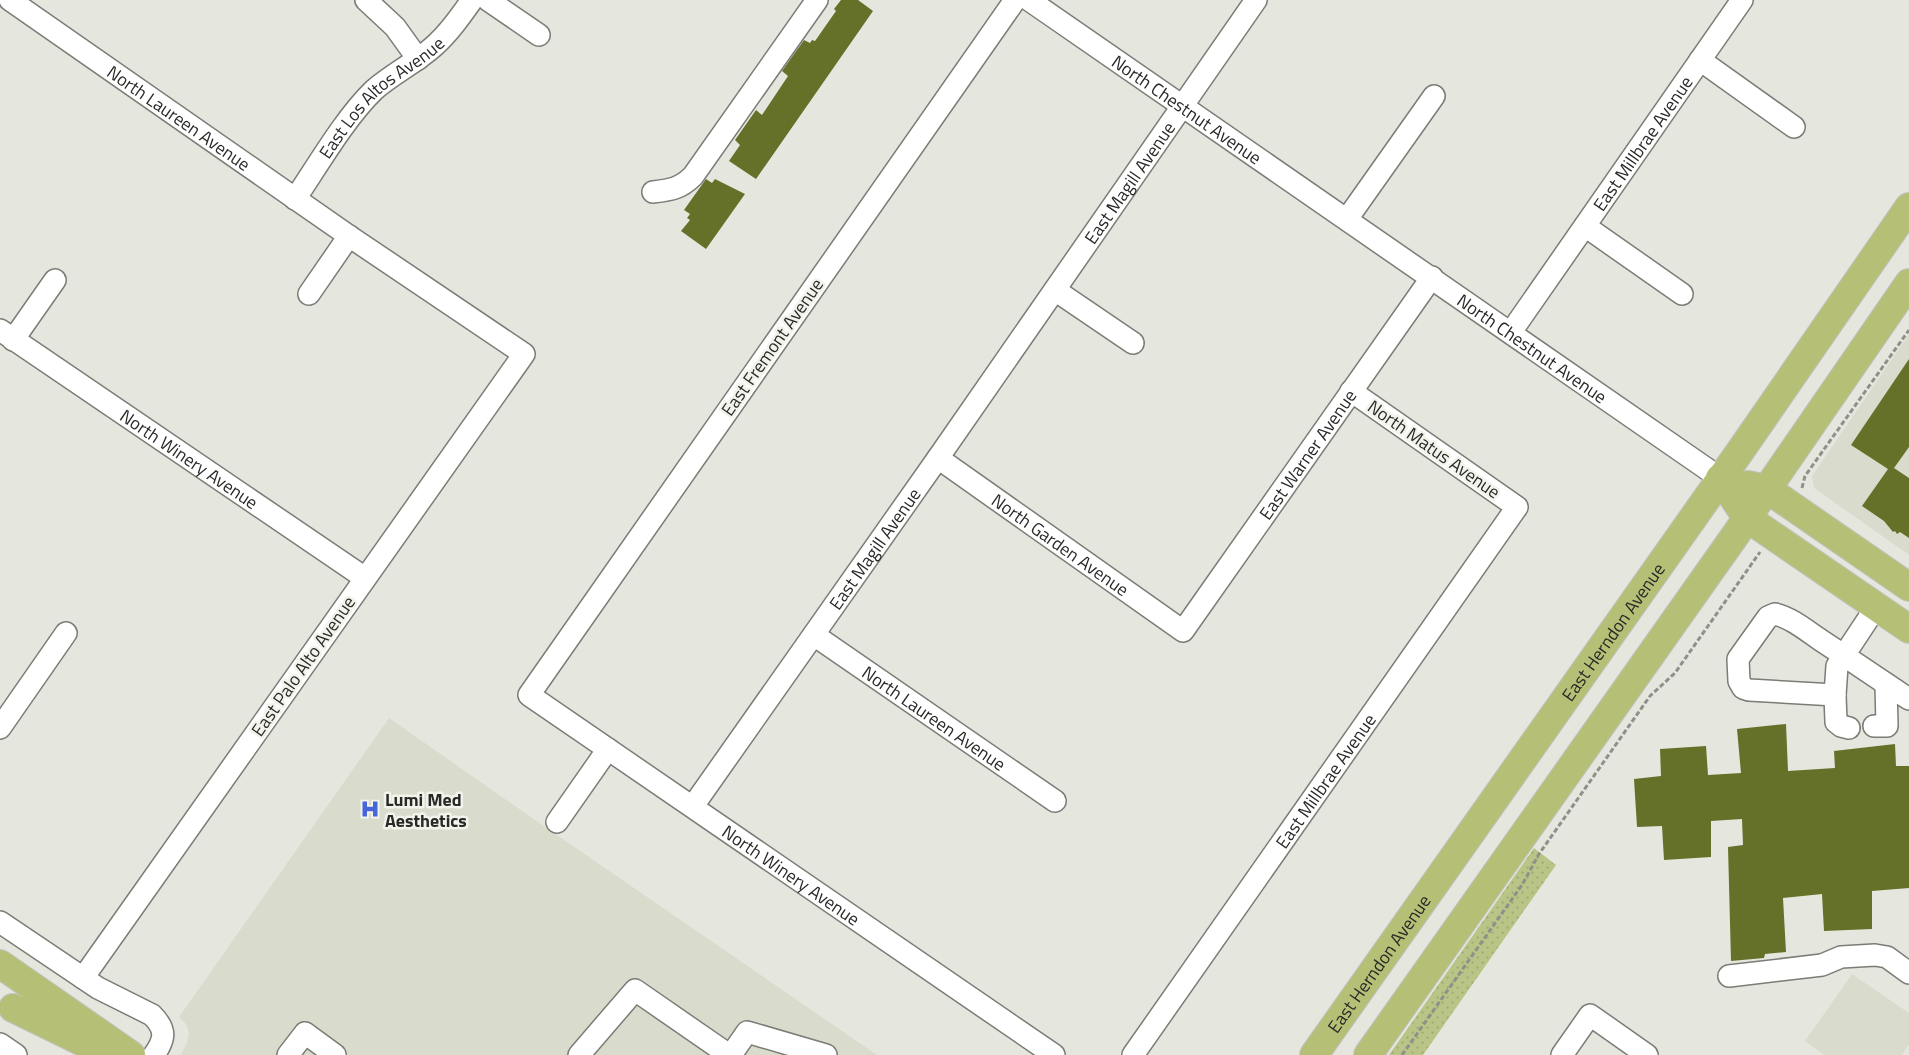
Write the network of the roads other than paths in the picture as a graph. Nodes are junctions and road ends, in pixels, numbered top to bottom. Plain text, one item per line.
1 (10, 0) edge
2 (366, 0) edge
3 (472, 0) edge
4 (488, 0) edge
5 (817, 0) edge
6 (1015, 0) edge
7 (1029, 0) edge
8 (1256, 0) edge
9 (1742, 0) edge
10 (539, 35) dead end
11 (418, 59) junction
12 (1700, 60) junction
13 (1434, 96) dead end
14 (1183, 106) junction
15 (1794, 127) dead end
16 (653, 192) dead end
17 (295, 199) junction
18 (1909, 207) edge
19 (1347, 219) junction
20 (1585, 226) junction
21 (349, 236) junction
22 (1432, 277) junction
23 (55, 280) dead end
24 (1909, 283) edge
25 (1055, 290) junction
26 (309, 294) dead end
27 (1682, 294) dead end
28 (1511, 332) junction
29 (7, 335) edge
30 (1133, 343) dead end
31 (524, 354) joint
32 (1351, 391) junction
33 (938, 458) junction
34 (1720, 478) junction
35 (1767, 489) junction
36 (1517, 507) joint
37 (1747, 518) junction
38 (365, 578) junction
39 (1909, 587) edge
40 (1876, 607) junction
41 (1909, 629) edge
42 (1183, 631) joint
43 (66, 634) dead end
44 (814, 635) junction
45 (1843, 655) junction
46 (1886, 684) junction
47 (529, 695) joint
48 (1835, 695) junction
49 (1909, 700) edge
50 (1874, 726) dead end
51 (0, 728) edge
52 (1849, 728) dead end
53 (608, 749) junction
54 (1055, 802) dead end
55 (693, 806) junction
56 (557, 822) dead end
57 (0, 922) edge
58 (0, 964) edge
59 (1909, 973) edge
60 (1730, 976) dead end
61 (83, 978) junction
62 (6, 1004) edge
63 (0, 1044) edge
64 (16, 1055) edge
65 (79, 1055) edge
66 (106, 1055) edge
67 (131, 1055) edge
68 (154, 1055) edge
69 (288, 1055) edge
70 (335, 1055) edge
71 (579, 1055) edge
72 (730, 1055) edge
73 (826, 1055) edge
74 (1054, 1055) edge
75 (1133, 1055) edge
76 (1314, 1055) edge
77 (1368, 1055) edge
78 (1562, 1055) edge
79 (1647, 1055) edge

1 - 17 street, North Laureen Avenue
2 - 11 street
3 - 11 street, East Los Altos Avenue
4 - 10 street
5 - 16 street
6 - 47 street, East Fremont Avenue
7 - 14 street, North Chestnut Avenue
8 - 14 street, East Magill Avenue
9 - 12 street, East Millbrae Avenue
11 - 17 street, East Los Altos Avenue
12 - 15 street, East Millbrae Avenue
12 - 20 street, East Millbrae Avenue
13 - 19 street
14 - 19 street, North Chestnut Avenue
14 - 25 street, East Magill Avenue
17 - 21 street, North Laureen Avenue
18 - 34 main road, East Herndon Avenue
19 - 22 street, North Chestnut Avenue
20 - 27 street, East Millbrae Avenue
20 - 28 street, East Millbrae Avenue
21 - 26 street
21 - 31 street, North Laureen Avenue
22 - 28 street, North Chestnut Avenue
22 - 32 street, East Warner Avenue
23 - 29 street, North Winery Avenue
24 - 35 main road
25 - 30 street
25 - 33 street, East Magill Avenue
28 - 34 street, North Chestnut Avenue
29 - 38 street, North Winery Avenue
31 - 38 street, East Palo Alto Avenue
32 - 36 street, North Matus Avenue
32 - 42 street, East Warner Avenue
33 - 42 street, North Garden Avenue
33 - 44 street, East Magill Avenue
34 - 35 main road, North Chestnut Avenue
34 - 37 main road, North Chestnut Avenue
34 - 76 main road, East Herndon Avenue
35 - 37 main road
35 - 39 main road, North Chestnut Avenue
36 - 75 street, East Millbrae Avenue
37 - 40 main road, North Chestnut Avenue
37 - 77 main road
38 - 61 street, East Palo Alto Avenue
40 - 41 main road, North Chestnut Avenue
40 - 45 street
43 - 51 street
44 - 54 street, North Laureen Avenue
44 - 55 street, East Magill Avenue
45 - 46 street
45 - 48 street
45 - 48 street
46 - 49 street
46 - 50 street
47 - 53 street, North Winery Avenue
48 - 52 street
53 - 55 street, North Winery Avenue
53 - 56 street
55 - 74 street, North Winery Avenue
57 - 61 street
58 - 67 main road
59 - 60 street
61 - 68 street
62 - 65 main road
62 - 66 main road
63 - 64 street
69 - 70 street
71 - 72 street
72 - 73 street
78 - 79 street

